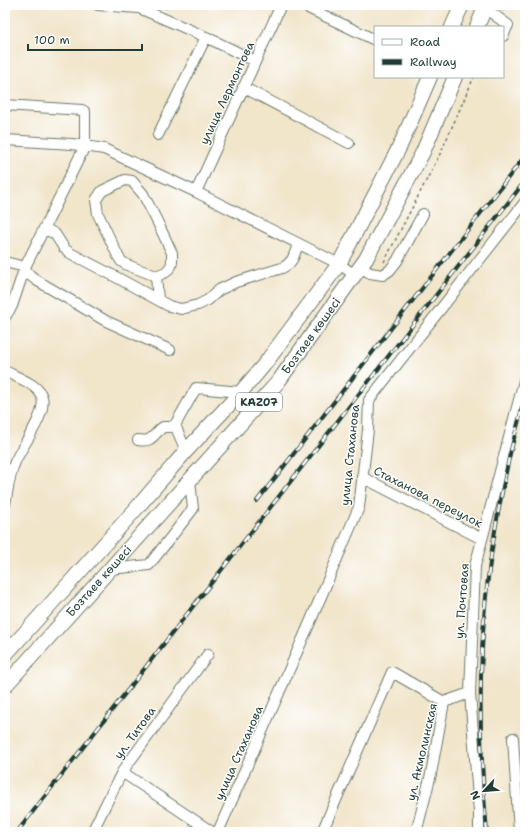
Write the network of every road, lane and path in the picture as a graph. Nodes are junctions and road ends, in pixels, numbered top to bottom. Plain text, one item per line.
1 (98, 5) edge
2 (281, 5) edge
3 (302, 5) edge
4 (462, 5) edge
5 (486, 7) edge
6 (452, 26) edge
7 (477, 26) edge
8 (504, 34) edge
9 (206, 36) junction
10 (374, 40) edge
11 (255, 61) junction
12 (430, 78) edge
13 (456, 78) edge
14 (474, 78) edge
15 (243, 87) junction
16 (5, 105) edge
17 (158, 135) dead end
18 (5, 140) edge
19 (349, 143) dead end
20 (85, 146) junction
21 (196, 192) junction
22 (525, 202) edge
23 (423, 214) dead end
24 (44, 228) junction
25 (298, 244) junction
26 (5, 262) edge
27 (339, 264) junction
28 (24, 267) junction
29 (358, 271) junction
30 (378, 274) junction
31 (156, 276) junction
32 (158, 300) junction
33 (5, 317) edge
34 (170, 350) dead end
35 (5, 371) edge
36 (525, 377) edge
37 (241, 392) junction
38 (175, 425) junction
39 (138, 440) dead end
40 (186, 451) junction
41 (362, 477) junction
42 (190, 480) junction
43 (5, 504) edge
44 (482, 539) junction
45 (110, 569) junction
46 (208, 654) dead end
47 (5, 655) edge
48 (5, 686) edge
49 (470, 693) junction
50 (444, 702) junction
51 (513, 738) dead end
52 (122, 772) junction
53 (92, 832) edge
54 (212, 832) edge
55 (218, 832) edge
56 (322, 832) edge
57 (415, 832) edge
58 (478, 832) edge
59 (519, 832) edge

1 - 9 street
2 - 11 street, улица Лермонтова
3 - 10 street
4 - 6 highway
5 - 7 highway
5 - 8 street
9 - 11 street
9 - 17 street
11 - 15 street, улица Лермонтова
12 - 27 highway, Бозтаев көшесі / KAZ07
13 - 29 highway, Бозтаев көшесі / KAZ07
14 - 30 path
15 - 19 street
15 - 21 street, улица Лермонтова
16 - 20 street
18 - 20 street
20 - 21 street
20 - 24 street
21 - 25 street
22 - 41 street, улица Стаханова
23 - 30 street
24 - 28 street
24 - 32 street
25 - 27 street
25 - 32 street
26 - 28 street
27 - 29 street
27 - 37 highway, Бозтаев көшесі / KAZ07
28 - 33 street
28 - 34 street
29 - 30 street
29 - 42 highway, Бозтаев көшесі / KAZ07
31 - 31 street
31 - 32 street
35 - 43 street
36 - 44 street, ул. Почтовая
37 - 38 street
37 - 40 highway, Бозтаев көшесі / KAZ07
38 - 39 street
38 - 40 street
40 - 47 highway, Бозтаев көшесі / KAZ07
41 - 44 street, Стаханова переулок
41 - 55 street, улица Стаханова
42 - 45 highway, Бозтаев көшесі / KAZ07
42 - 45 street
44 - 49 street, ул. Почтовая
45 - 48 highway, Бозтаев көшесі / KAZ07
46 - 52 street, ул. Титова
49 - 50 street, ул. Акмолинская
49 - 58 street, ул. Почтовая
50 - 56 street
50 - 57 street, ул. Акмолинская
51 - 59 street
52 - 53 street, ул. Титова
52 - 54 street

